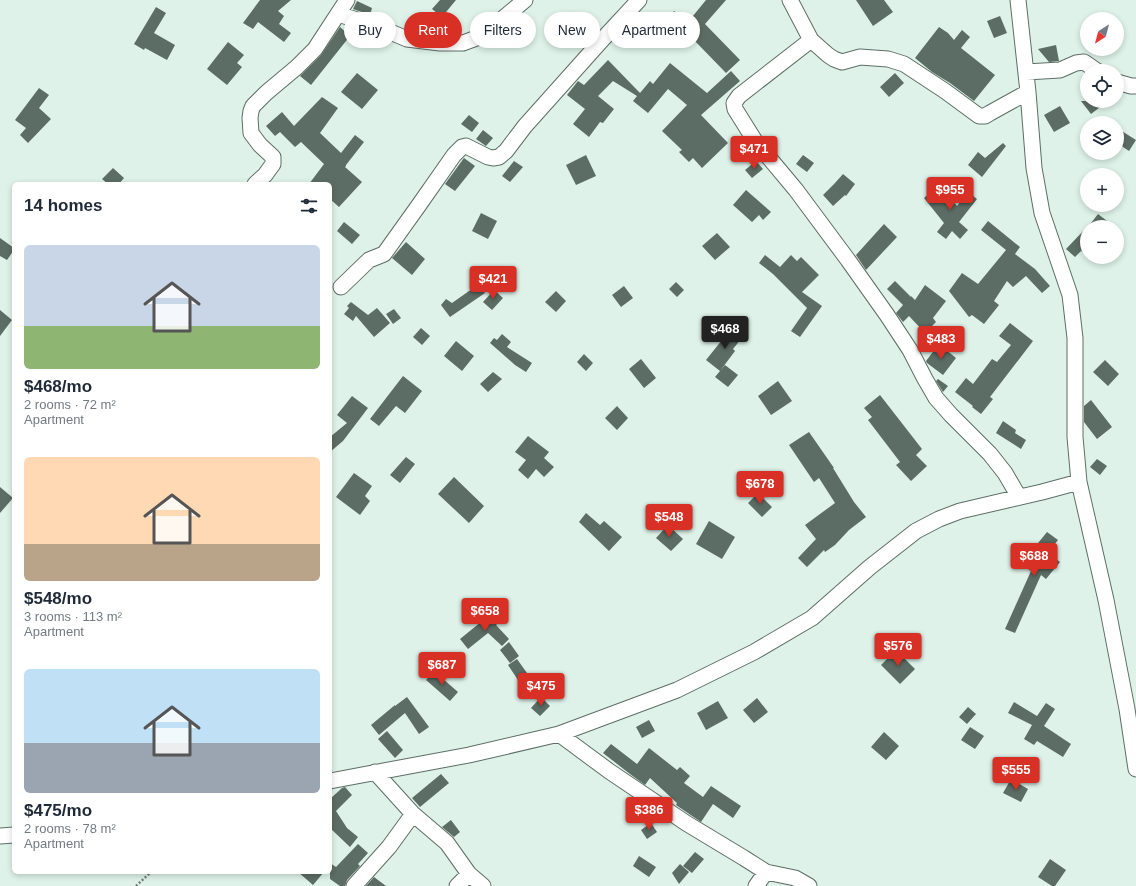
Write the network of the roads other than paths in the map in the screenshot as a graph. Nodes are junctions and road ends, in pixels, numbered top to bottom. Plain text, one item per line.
1 (347, 0) edge
2 (525, 0) edge
3 (639, 0) edge
4 (790, 0) edge
5 (1018, 0) edge
6 (338, 14) junction
7 (811, 40) junction
8 (1087, 64) edge
9 (1026, 72) junction
10 (1124, 84) edge
11 (1136, 86) edge
12 (1028, 92) junction
13 (257, 182) edge
14 (341, 287) dead end
15 (1079, 482) junction
16 (1019, 497) junction
17 (559, 734) junction
18 (1136, 770) edge
19 (375, 772) junction
20 (332, 781) edge
21 (414, 814) junction
22 (12, 835) edge
23 (0, 836) edge
24 (766, 872) junction
25 (469, 874) junction
26 (354, 886) edge
27 (457, 886) edge
28 (483, 886) edge
29 (756, 886) edge
30 (809, 886) edge

1 - 6 street
2 - 6 street
3 - 14 street
4 - 7 street
5 - 9 street
6 - 13 street
7 - 12 street
7 - 16 street
8 - 9 street
9 - 12 street
10 - 11 street
12 - 15 street
15 - 16 street
15 - 18 street
16 - 17 street
17 - 19 street
17 - 24 street
19 - 20 street
19 - 21 street
21 - 25 street
21 - 26 street
22 - 23 street
24 - 29 street
24 - 30 street
25 - 27 street
25 - 28 street

